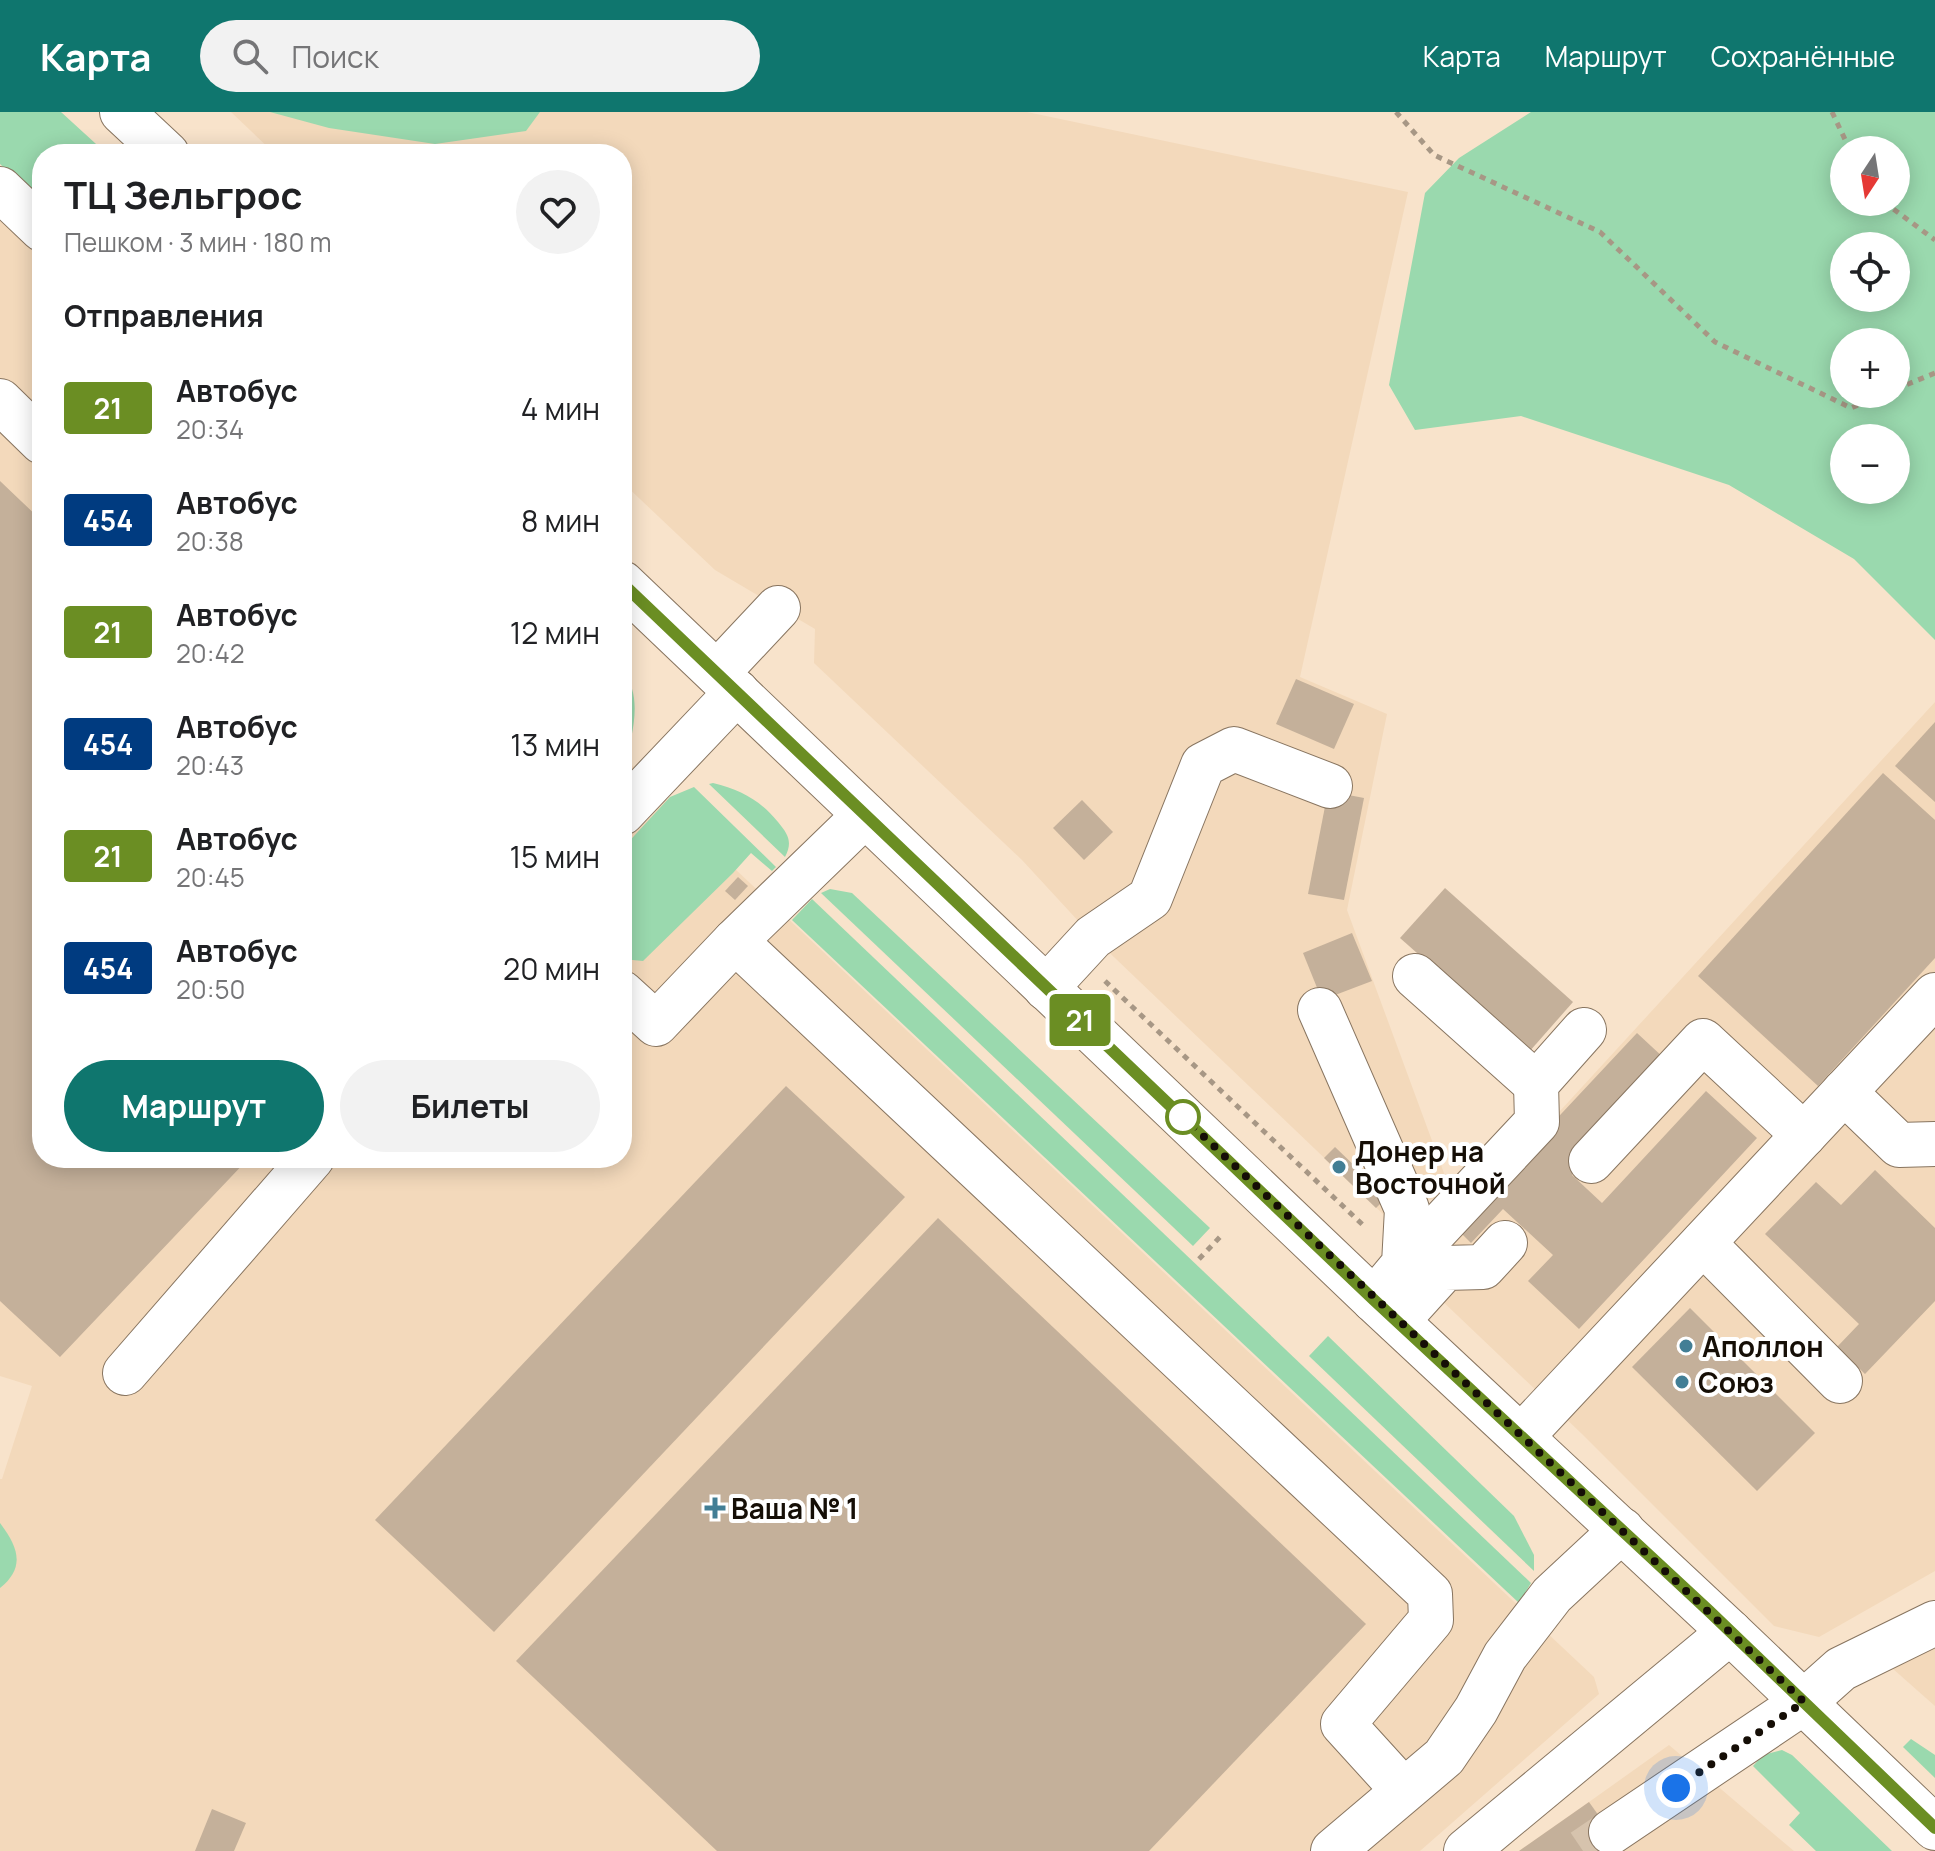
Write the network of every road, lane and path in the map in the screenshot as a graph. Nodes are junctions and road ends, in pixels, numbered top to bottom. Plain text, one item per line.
1 (122, 112) edge
2 (1396, 112) edge
3 (1832, 112) edge
4 (1843, 136) edge
5 (156, 144) edge
6 (0, 189) edge
7 (1903, 216) edge
8 (32, 219) edge
9 (1935, 240) edge
10 (1935, 373) edge
11 (1910, 383) edge
12 (1830, 398) edge
13 (0, 401) edge
14 (32, 432) edge
15 (632, 592) edge
16 (778, 608) dead end
17 (727, 682) junction
18 (1330, 786) dead end
19 (632, 801) edge
20 (865, 815) junction
21 (735, 941) junction
22 (1077, 955) junction
23 (1415, 976) dead end
24 (1046, 988) junction
25 (1935, 995) edge
26 (632, 1002) edge
27 (1320, 1010) dead end
28 (1584, 1030) dead end
29 (1536, 1084) junction
30 (1844, 1092) junction
31 (1804, 1135) junction
32 (1935, 1144) edge
33 (1591, 1161) dead end
34 (303, 1168) edge
35 (1220, 1237) dead end
36 (1505, 1243) dead end
37 (1703, 1243) junction
38 (1199, 1259) dead end
39 (1404, 1264) junction
40 (1386, 1310) junction
41 (125, 1373) dead end
42 (1840, 1381) dead end
43 (1521, 1437) junction
44 (1622, 1530) junction
45 (1935, 1598) edge
46 (1922, 1629) edge
47 (1730, 1632) junction
48 (1804, 1702) junction
49 (1403, 1790) junction
50 (1935, 1828) edge
51 (1611, 1832) tunnel mouth
52 (1333, 1851) edge
53 (1466, 1851) edge

1 - 5 street
2 - 12 path
3 - 4 path
6 - 8 street
7 - 9 path
10 - 11 path
13 - 14 street
15 - 17 street
16 - 17 street
17 - 19 street
17 - 20 street
18 - 22 street
20 - 21 street
20 - 24 street
21 - 26 street
21 - 49 street
22 - 24 street
22 - 39 path
23 - 29 street
24 - 40 street
25 - 30 street
27 - 39 street
28 - 29 street
29 - 39 street
30 - 31 street
30 - 32 street
31 - 33 street
31 - 37 street
34 - 41 street
35 - 38 path
36 - 40 street
37 - 42 street
37 - 43 street
39 - 40 street
40 - 43 street
43 - 44 street
44 - 47 street
44 - 49 street
45 - 46 street
46 - 48 street
47 - 48 street
47 - 53 street
48 - 50 street
48 - 51 street
49 - 52 street

